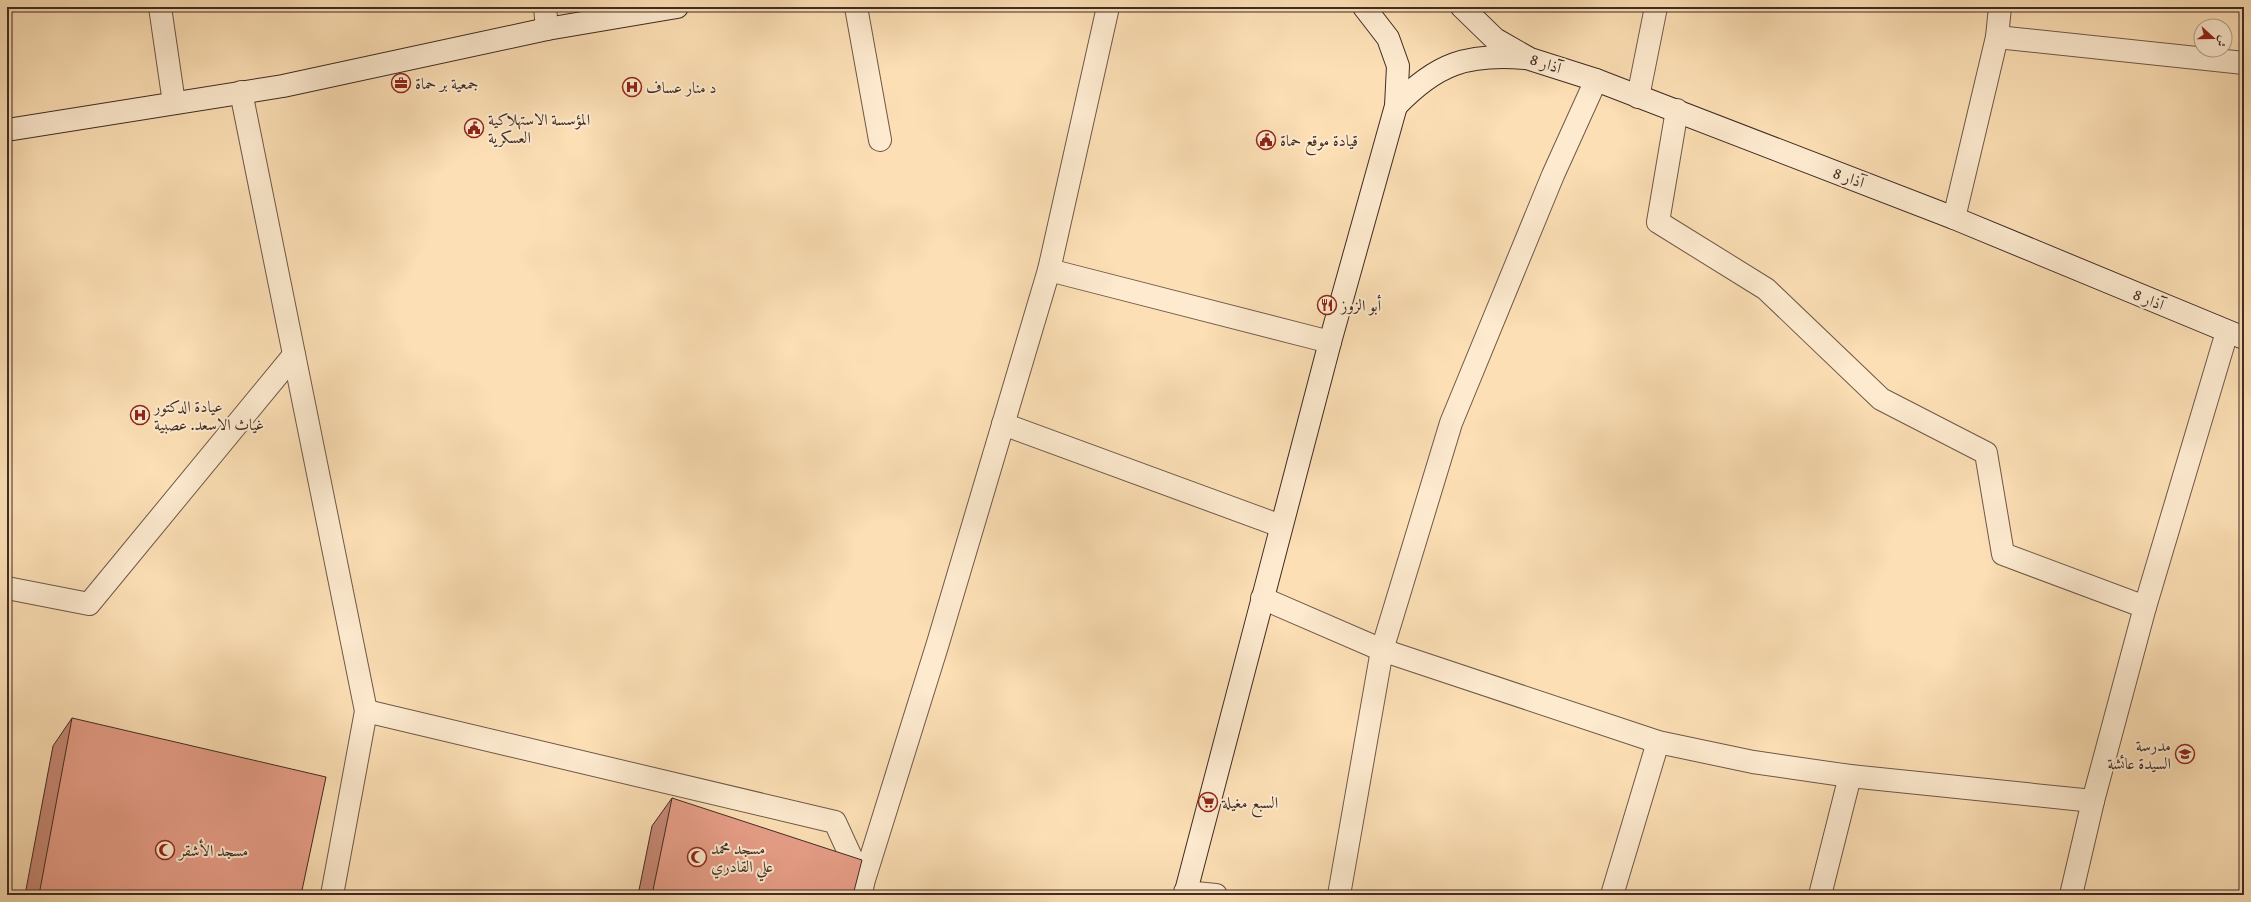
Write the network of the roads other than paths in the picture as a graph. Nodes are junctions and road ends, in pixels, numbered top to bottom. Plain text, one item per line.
1 (160, 7) edge
2 (545, 7) edge
3 (677, 7) edge
4 (856, 7) edge
5 (1108, 7) edge
6 (1364, 7) edge
7 (1462, 7) edge
8 (1656, 7) edge
9 (2000, 7) edge
10 (548, 29) junction
11 (1997, 37) junction
12 (1530, 59) junction
13 (2244, 63) edge
14 (1596, 80) junction
15 (241, 92) junction
16 (1638, 97) junction
17 (174, 103) junction
18 (1396, 106) junction
19 (1677, 110) junction
20 (7, 130) edge
21 (880, 140) dead end
22 (1954, 218) junction
23 (1049, 270) junction
24 (2235, 335) edge
25 (1330, 342) junction
26 (294, 355) junction
27 (1003, 424) junction
28 (1281, 526) junction
29 (7, 588) edge
30 (1262, 598) junction
31 (2144, 607) junction
32 (1382, 650) junction
33 (366, 710) junction
34 (1658, 742) junction
35 (1850, 776) junction
36 (2093, 801) junction
37 (862, 889) edge
38 (1185, 893) edge
39 (332, 895) edge
40 (1216, 895) edge
41 (1338, 895) edge
42 (1612, 895) edge
43 (1820, 895) edge
44 (2071, 895) edge

1 - 17 street
2 - 10 street
3 - 10 street
4 - 21 street
5 - 23 street
6 - 18 street
7 - 12 street, 8 آذار
8 - 16 street
9 - 11 street
10 - 15 street
11 - 13 street
11 - 22 street
12 - 14 street, 8 آذار
12 - 18 street
14 - 16 street, 8 آذار
14 - 32 street
15 - 17 street
15 - 26 street
16 - 19 street, 8 آذار
17 - 20 street
18 - 25 street
19 - 22 street, 8 آذار
19 - 31 street
22 - 24 street, 8 آذار
23 - 25 street
23 - 27 street
24 - 31 street
25 - 28 street
26 - 29 street
26 - 33 street
27 - 28 street
27 - 37 street
28 - 30 street
30 - 32 street
30 - 38 street
31 - 36 street
32 - 34 street
32 - 41 street
33 - 37 street
33 - 39 street
34 - 35 street
34 - 42 street
35 - 36 street
35 - 43 street
36 - 44 street
38 - 40 street

